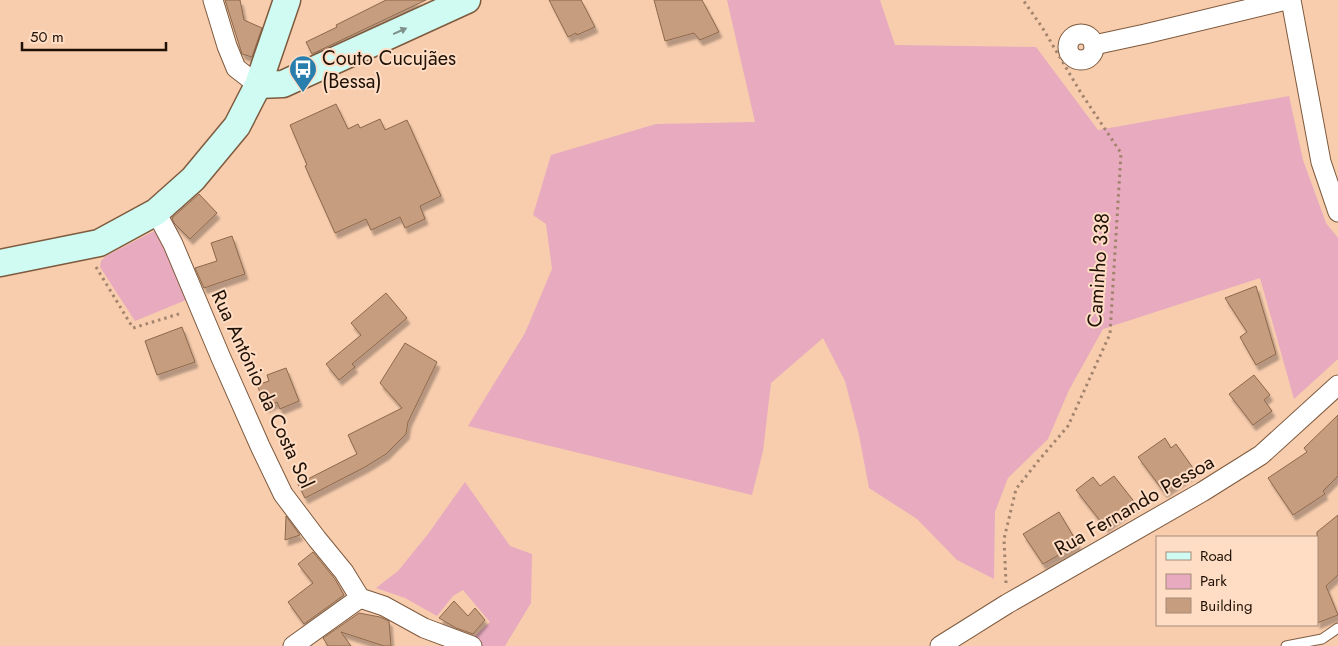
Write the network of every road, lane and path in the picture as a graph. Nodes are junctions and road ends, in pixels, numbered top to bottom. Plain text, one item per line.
1 (212, 0) edge
2 (287, 0) edge
3 (467, 0) edge
4 (1023, 0) edge
5 (1286, 0) edge
6 (1291, 0) edge
7 (1094, 45) dead end
8 (258, 85) junction
9 (156, 212) junction
10 (1338, 212) edge
11 (84, 246) junction
12 (0, 263) edge
13 (200, 308) junction
14 (1338, 385) edge
15 (360, 598) junction
16 (1007, 604) junction
17 (1338, 628) edge
18 (293, 646) edge
19 (472, 646) edge
20 (940, 646) edge
21 (1286, 646) edge

1 - 8 street
2 - 8 main road
8 -> 3 main road
4 - 16 path, Caminho 338
5 - 7 street
6 - 10 street
8 - 9 main road
9 - 11 main road
9 - 13 street, Rua António da Costa Sol
11 - 12 main road
11 - 13 path
13 - 15 street, Rua António da Costa Sol
14 - 16 street, Rua Fernando Pessoa
15 - 18 street
15 - 19 street
16 - 20 street, Rua Fernando Pessoa
17 - 21 lane

